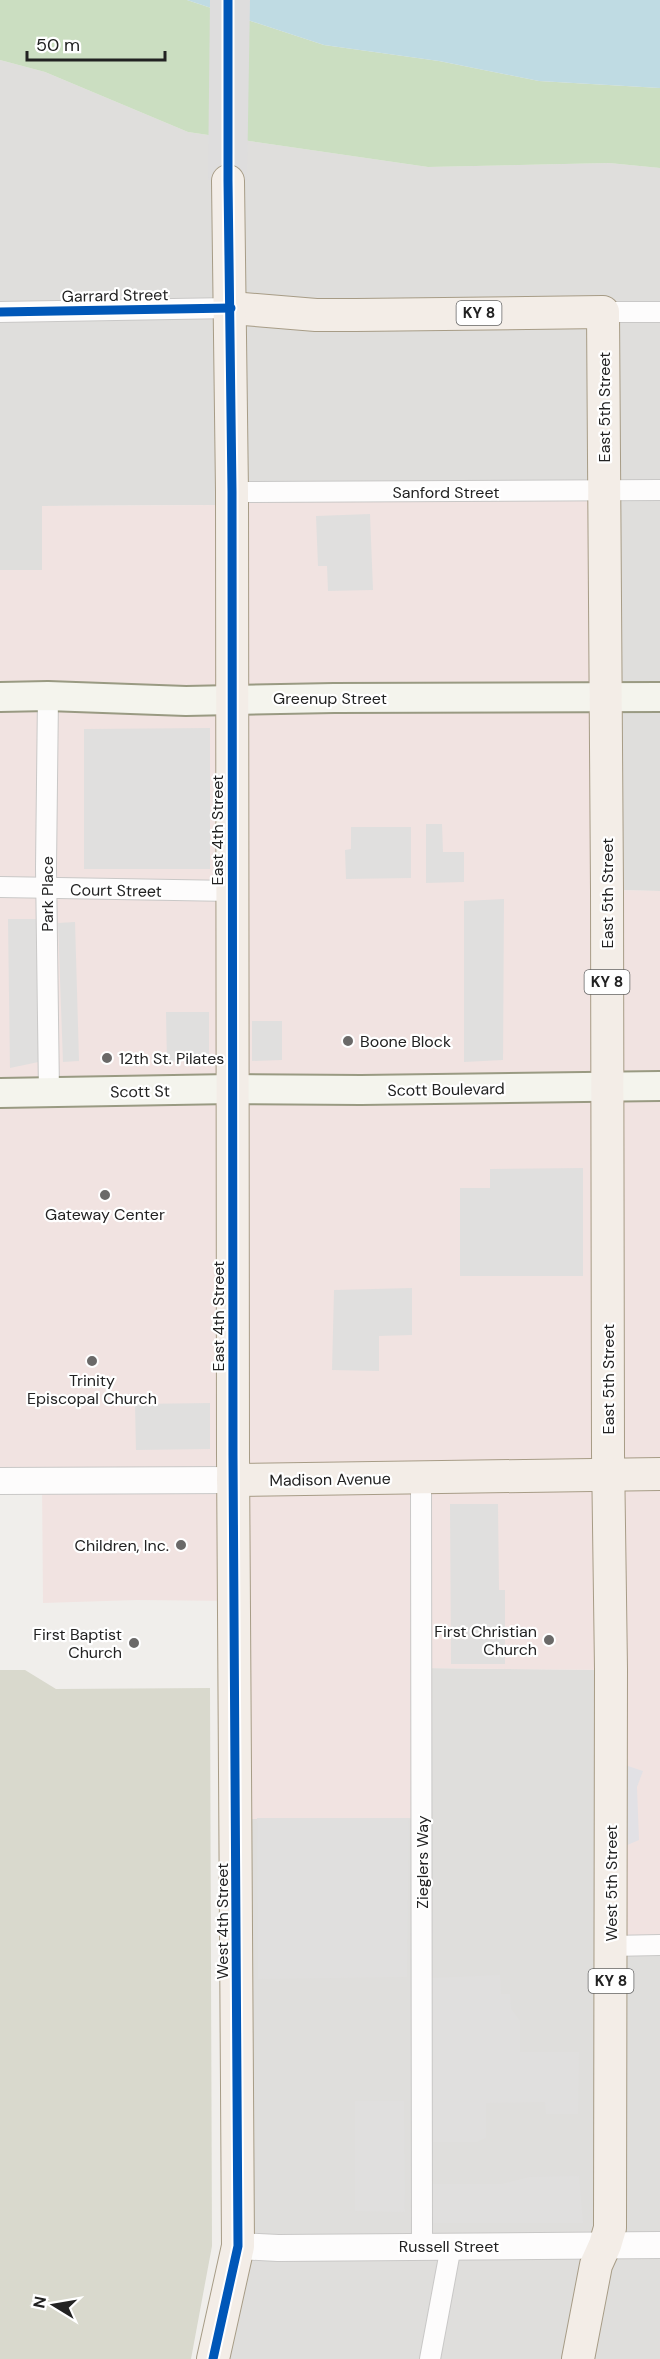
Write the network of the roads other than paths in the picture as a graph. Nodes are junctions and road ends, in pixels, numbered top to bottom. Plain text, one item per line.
1 (228, 181) dead end
2 (231, 308) junction
3 (0, 312) edge
4 (603, 312) junction
5 (660, 312) edge
6 (660, 490) edge
7 (604, 491) junction
8 (232, 492) junction
9 (48, 696) junction
10 (0, 697) edge
11 (605, 698) junction
12 (660, 698) edge
13 (232, 700) junction
14 (0, 887) edge
15 (47, 889) junction
16 (232, 891) junction
17 (607, 1086) junction
18 (660, 1086) edge
19 (231, 1089) junction
20 (49, 1092) junction
21 (0, 1093) edge
22 (608, 1474) junction
23 (660, 1474) edge
24 (421, 1478) junction
25 (233, 1480) junction
26 (0, 1481) edge
27 (610, 1946) junction
28 (660, 1946) edge
29 (605, 2245) junction
30 (660, 2245) edge
31 (238, 2246) junction
32 (422, 2246) junction
33 (451, 2246) junction
34 (213, 2359) edge
35 (430, 2359) edge
36 (578, 2359) edge

1 - 2 main road, East 4th Street
2 - 3 street, Garrard Street
2 - 4 main road, Garrard Street / KY 8
2 - 8 main road, East 4th Street
4 - 5 street, Garrard Street
4 - 7 main road, East 5th Street / KY 8
6 - 7 street, Sanford Street
7 - 8 street, Sanford Street
7 - 11 main road, East 5th Street / KY 8
8 - 13 main road, East 4th Street
9 - 10 main road, Greenup Street
9 - 13 main road, Greenup Street
9 - 15 street, Park Place
11 - 12 main road, Greenup Street
11 - 13 main road, Greenup Street
11 - 17 main road, East 5th Street / KY 8
13 - 16 main road, East 4th Street
14 - 15 street, Court Street
15 - 16 street, Court Street
15 - 20 street, Park Place
16 - 19 main road, East 4th Street
17 - 18 main road, Scott Boulevard
17 - 19 main road, Scott Boulevard
17 - 22 main road, East 5th Street / KY 8
19 - 20 main road, Scott St
19 - 25 main road, East 4th Street
20 - 21 main road
22 - 23 main road, Madison Avenue
22 - 24 main road, Madison Avenue
22 - 27 main road, West 5th Street / KY 8
24 - 25 main road, Madison Avenue
24 - 32 street, Zieglers Way
25 - 26 street, Madison Avenue
25 - 31 main road, West 4th Street
27 - 28 street
27 - 29 main road, West 5th Street / KY 8
29 - 30 street, Russell Street
29 - 33 street, Russell Street
29 - 36 main road, West 5th Street / KY 8
31 - 32 street, Russell Street
31 - 34 main road, West 4th Street
32 - 33 street, Russell Street
33 - 35 street

